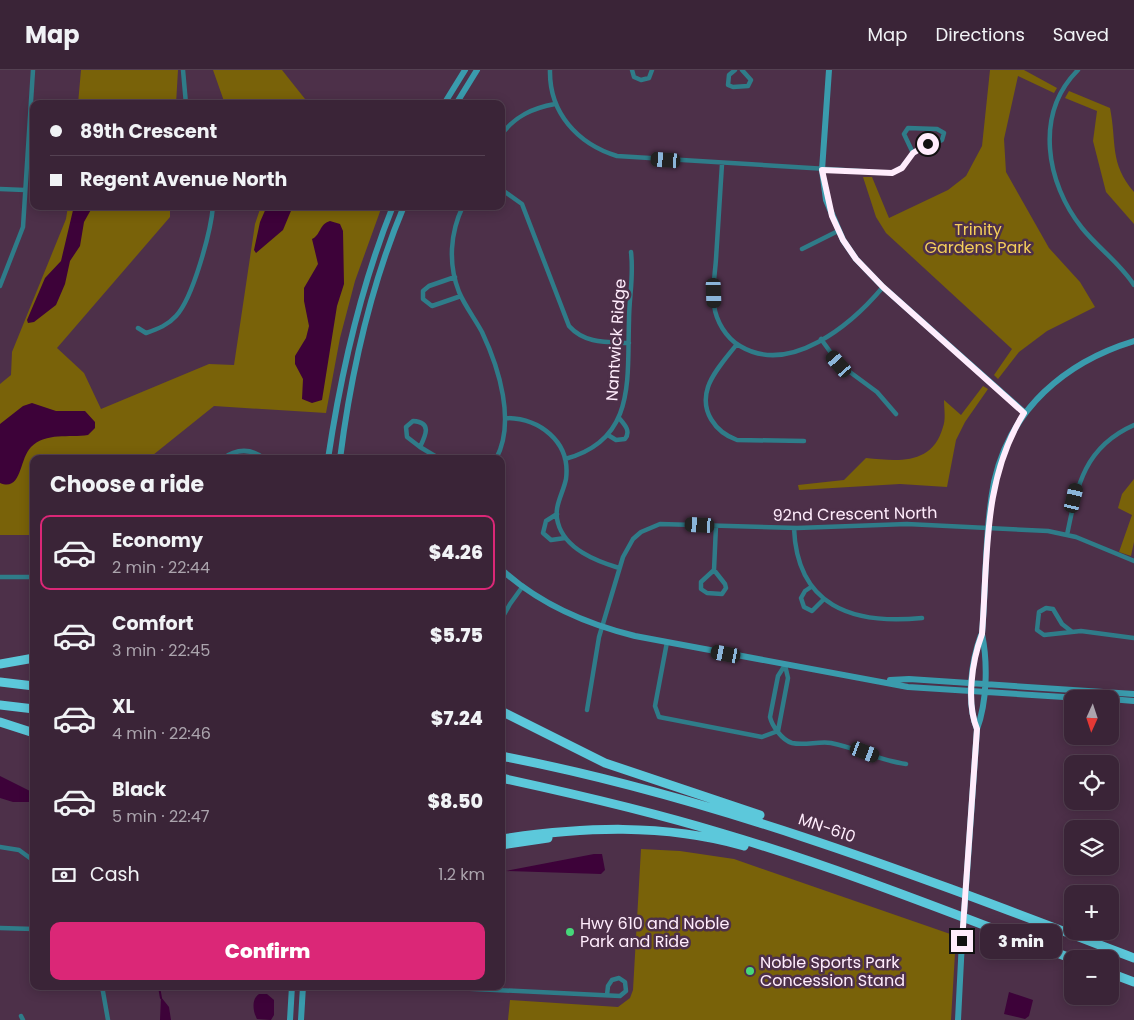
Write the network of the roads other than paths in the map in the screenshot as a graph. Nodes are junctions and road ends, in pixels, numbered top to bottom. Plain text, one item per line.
1 (33, 70) edge
2 (183, 70) edge
3 (465, 70) edge
4 (477, 70) edge
5 (550, 70) edge
6 (632, 70) edge
7 (652, 70) edge
8 (735, 70) edge
9 (742, 70) edge
10 (829, 70) edge
11 (1078, 70) edge
12 (31, 100) edge
13 (186, 100) edge
14 (446, 100) edge
15 (458, 100) edge
16 (555, 104) junction
17 (30, 115) edge
18 (505, 131) edge
19 (913, 153) junction
20 (722, 164) junction
21 (822, 170) junction
22 (0, 189) edge
23 (25, 190) junction
24 (505, 192) edge
25 (212, 210) edge
26 (391, 210) edge
27 (402, 210) edge
28 (462, 210) edge
29 (838, 231) junction
30 (802, 249) dead end
31 (631, 252) dead end
32 (455, 277) junction
33 (1134, 285) edge
34 (0, 286) edge
35 (883, 287) junction
36 (461, 296) junction
37 (138, 328) dead end
38 (822, 339) junction
39 (1134, 341) edge
40 (629, 343) junction
41 (736, 344) junction
42 (1024, 413) junction
43 (896, 414) dead end
44 (505, 418) junction
45 (619, 418) junction
46 (1134, 425) edge
47 (608, 435) junction
48 (804, 441) dead end
49 (420, 446) junction
50 (229, 455) edge
51 (259, 455) edge
52 (329, 455) edge
53 (341, 455) edge
54 (434, 455) edge
55 (498, 455) edge
56 (565, 459) junction
57 (556, 514) junction
58 (716, 526) junction
59 (794, 528) junction
60 (989, 529) junction
61 (1067, 534) junction
62 (565, 538) junction
63 (1134, 561) edge
64 (619, 568) junction
65 (714, 570) junction
66 (505, 572) edge
67 (30, 577) edge
68 (0, 578) edge
69 (523, 586) junction
70 (811, 587) junction
71 (823, 600) junction
72 (505, 614) edge
73 (922, 618) dead end
74 (602, 627) junction
75 (1071, 631) junction
76 (982, 634) junction
77 (1134, 638) edge
78 (667, 642) junction
79 (30, 659) edge
80 (30, 664) edge
81 (0, 665) edge
82 (785, 665) junction
83 (0, 682) edge
84 (984, 684) junction
85 (30, 686) edge
86 (972, 687) junction
87 (983, 691) junction
88 (1134, 694) edge
89 (1064, 697) edge
90 (1119, 700) edge
91 (1134, 701) edge
92 (0, 705) edge
93 (30, 709) edge
94 (587, 710) dead end
95 (505, 713) edge
96 (0, 722) edge
97 (977, 729) junction
98 (778, 731) junction
99 (30, 732) edge
100 (505, 757) edge
101 (906, 764) dead end
102 (505, 779) edge
103 (587, 829) junction
104 (808, 837) junction
105 (505, 838) edge
106 (505, 845) edge
107 (0, 846) edge
108 (30, 858) edge
109 (851, 876) junction
110 (0, 928) edge
111 (30, 929) edge
112 (1064, 956) edge
113 (1131, 956) edge
114 (1119, 976) edge
115 (1134, 982) edge
116 (103, 990) edge
117 (292, 990) edge
118 (303, 990) edge
119 (500, 990) edge
120 (607, 995) junction
121 (108, 1020) edge
122 (290, 1020) edge
123 (301, 1020) edge
124 (958, 1020) edge

1 - 12 street
2 - 13 street
3 - 14 street
4 - 15 street
5 - 16 street
6 - 7 street
8 - 9 street
10 - 21 street
11 - 33 street
16 - 18 street
16 - 20 street
17 - 23 street
19 - 19 street
19 - 21 street
20 - 21 street
20 - 41 street
21 - 29 street
22 - 23 street
23 - 34 street
24 - 40 street
25 - 37 street
26 - 52 street
27 - 53 street
28 - 32 street
29 - 30 street
29 - 35 street
31 - 40 street, Nantwick Ridge
32 - 36 street
32 - 36 street
35 - 38 street
35 - 42 street
36 - 44 street
38 - 41 street
38 - 43 street
39 - 42 street
40 - 45 street, Nantwick Ridge
41 - 48 street
42 - 60 street
44 - 55 street
44 - 56 street
45 - 47 street, Nantwick Ridge
45 - 47 street
46 - 61 street
47 - 56 street, Nantwick Ridge
49 - 49 street
49 - 54 street
50 - 51 street
56 - 57 street
57 - 62 street
57 - 62 street
58 - 59 street, 92nd Crescent North
58 - 64 street, 92nd Crescent North
58 - 65 street
59 - 60 street, 92nd Crescent North
59 - 70 street
60 - 61 street, 92nd Crescent North
60 - 76 street
61 - 63 street, 92nd Crescent North
62 - 64 street
64 - 74 street
65 - 65 street
66 - 69 street
67 - 68 street
69 - 72 street
69 - 74 street
70 - 71 street
70 - 71 street
71 - 73 street
74 - 78 street
74 - 94 street
75 - 75 street
75 - 77 street
76 - 84 street
76 - 86 street
78 - 82 street
78 - 98 street
79 - 81 highway
80 - 81 highway
82 - 86 street
82 - 98 street
82 - 98 street
83 - 85 highway
84 - 86 street
84 - 87 street
84 - 88 street
86 - 87 street
86 - 97 street
87 - 89 street
87 - 97 street
90 - 91 street
92 - 93 highway
95 - 104 highway
96 - 99 highway
97 - 124 street, bridge
98 - 101 street
100 - 104 highway, MN-610
102 - 109 highway
103 - 105 highway
103 - 106 highway
103 - 109 highway
104 - 113 highway, MN-610
107 - 108 street
109 - 112 highway
110 - 111 street
114 - 115 highway
116 - 121 street
117 - 122 street
118 - 123 street
119 - 120 street
120 - 120 street

